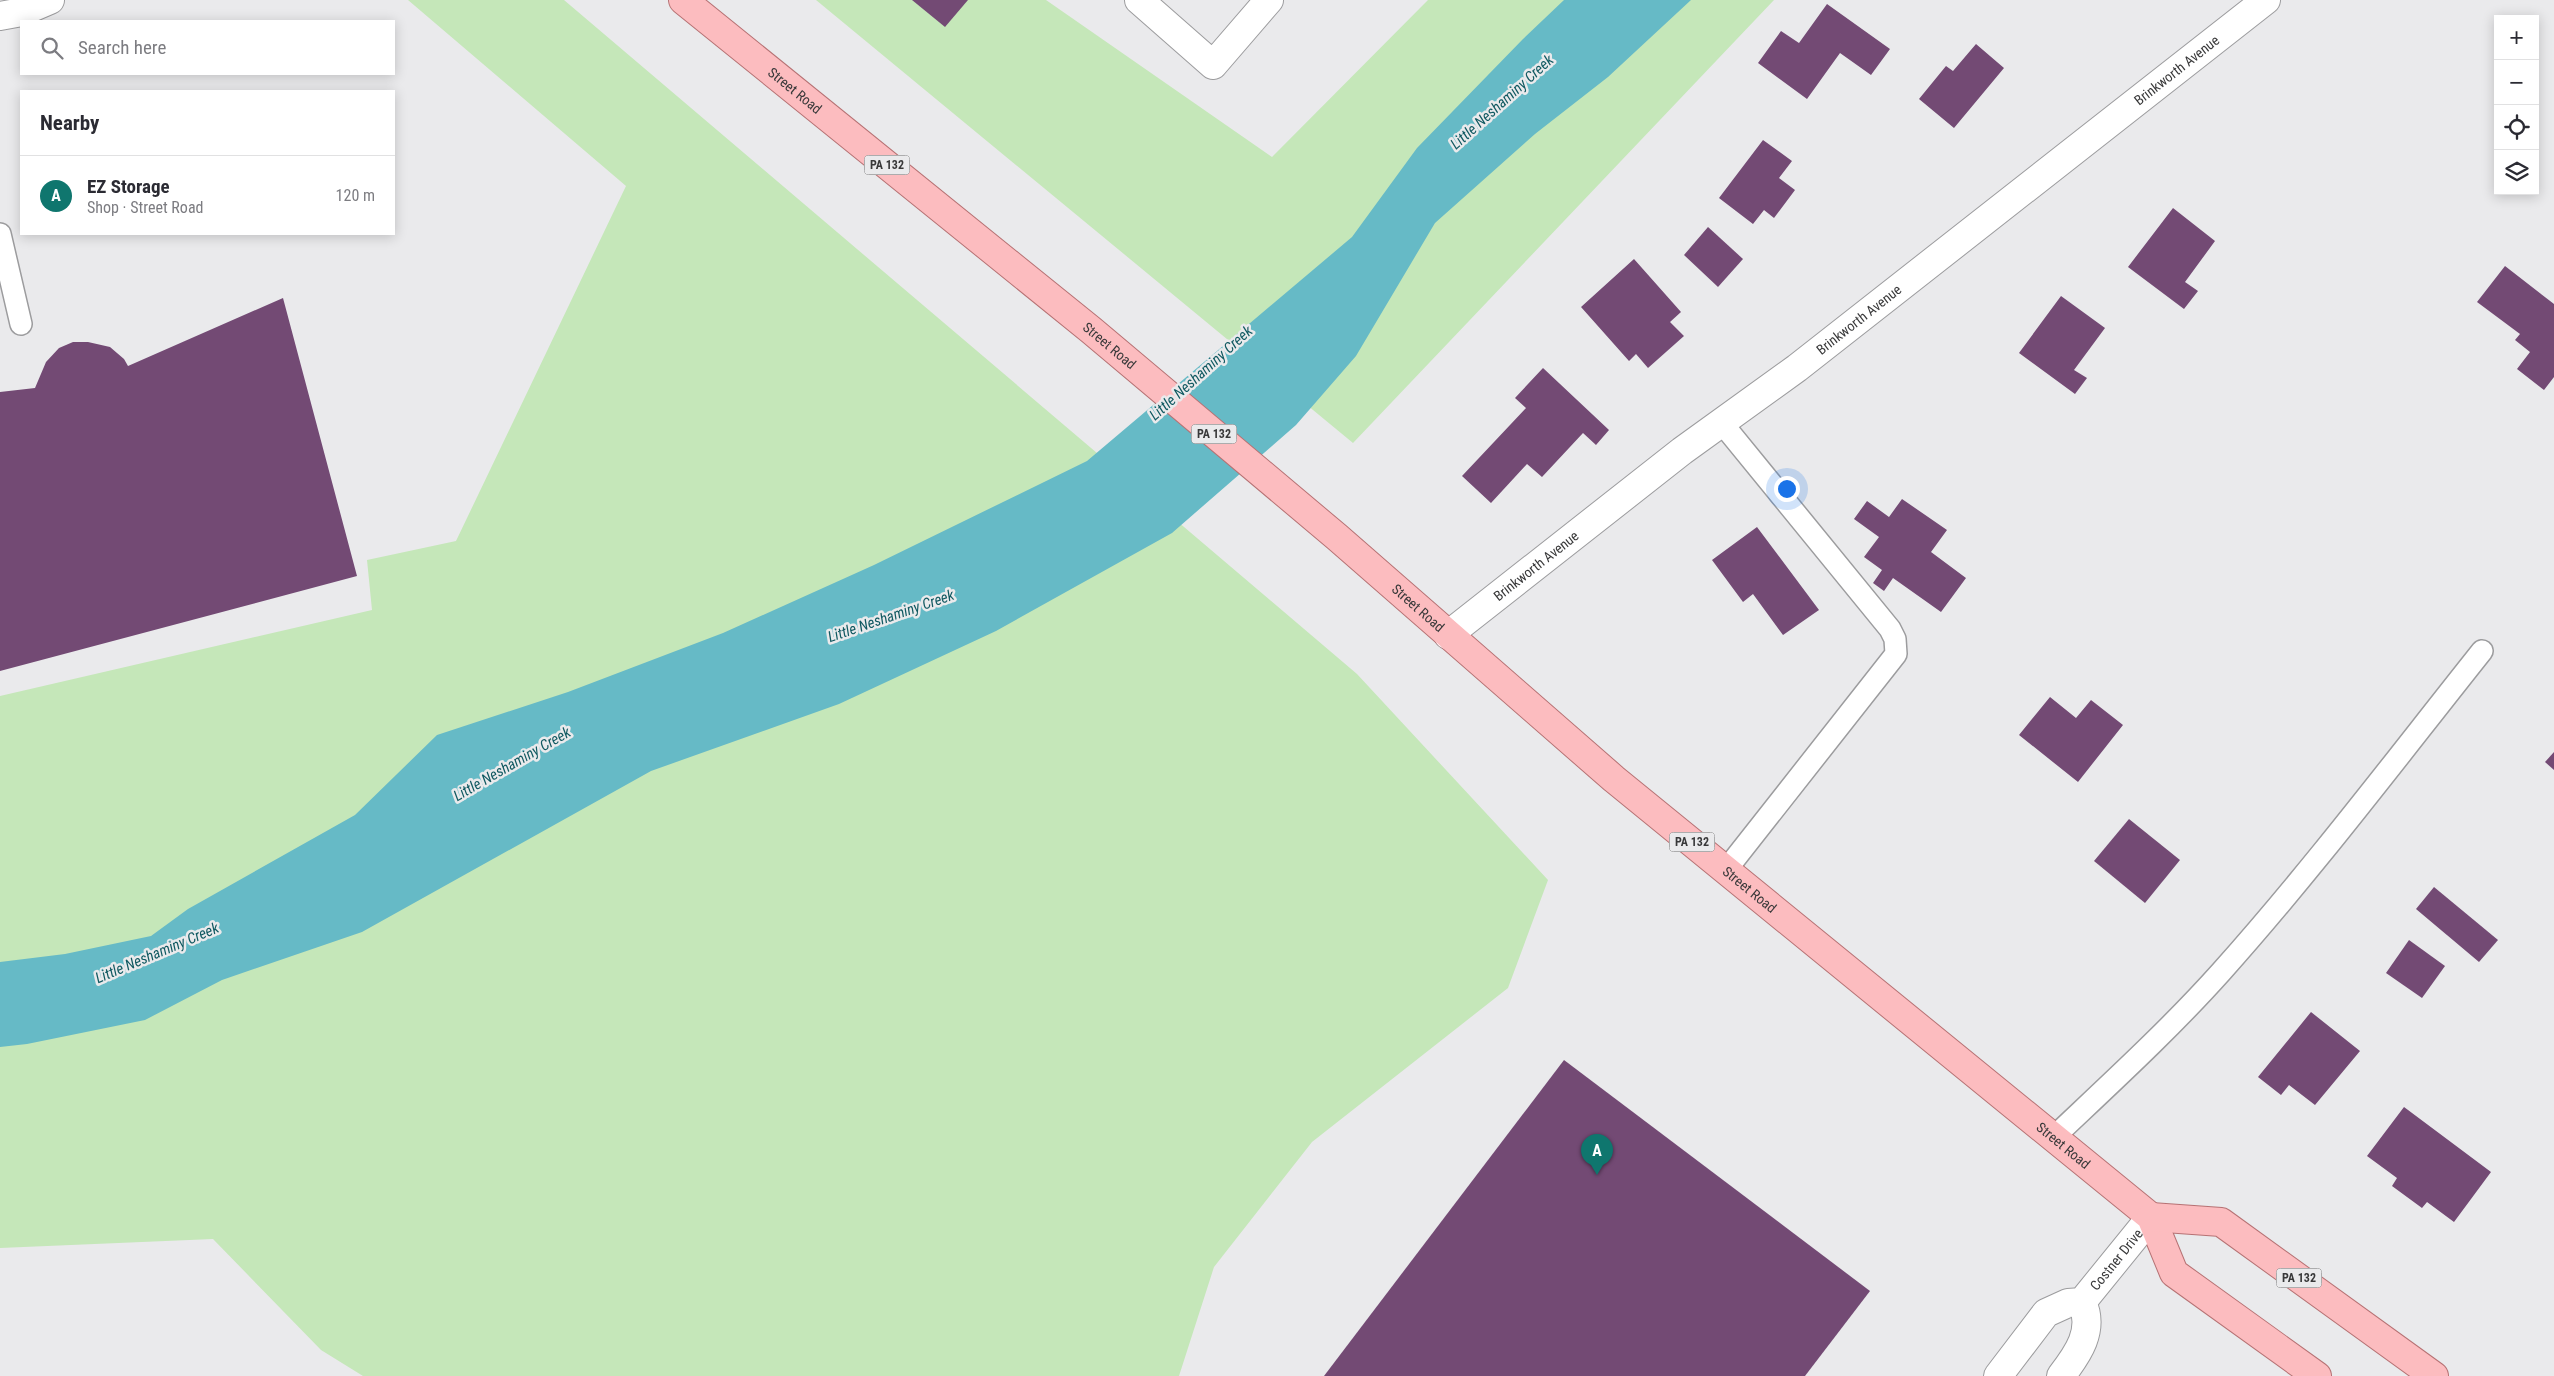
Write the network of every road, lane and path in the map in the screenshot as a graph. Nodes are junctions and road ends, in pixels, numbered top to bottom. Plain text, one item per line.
1 (50, 0) edge
2 (683, 0) edge
3 (1139, 0) edge
4 (1269, 0) edge
5 (2266, 0) edge
6 (0, 16) edge
7 (0, 234) edge
8 (20, 324) dead end
9 (1721, 422) junction
10 (1448, 635) junction
11 (2482, 651) dead end
12 (1726, 870) junction
13 (2054, 1137) junction
14 (2151, 1217) junction
15 (2082, 1302) junction
16 (1998, 1376) edge
17 (2061, 1376) edge
18 (2317, 1376) edge
19 (2434, 1376) edge

1 - 6 street
2 - 10 main road, Street Road / PA 132
3 - 4 street
5 - 9 street, Brinkworth Avenue
7 - 8 lane
9 - 10 street, Brinkworth Avenue
9 - 12 lane
10 - 12 main road, Street Road / PA 132
11 - 13 lane
12 - 13 main road, Street Road / PA 132
13 - 14 main road, Street Road / PA 132
14 - 15 street, Costner Drive
14 - 18 main road, Street Road / PA 132
14 - 19 main road, PA 132
15 - 16 street, Costner Drive
15 - 17 street, Costner Drive

